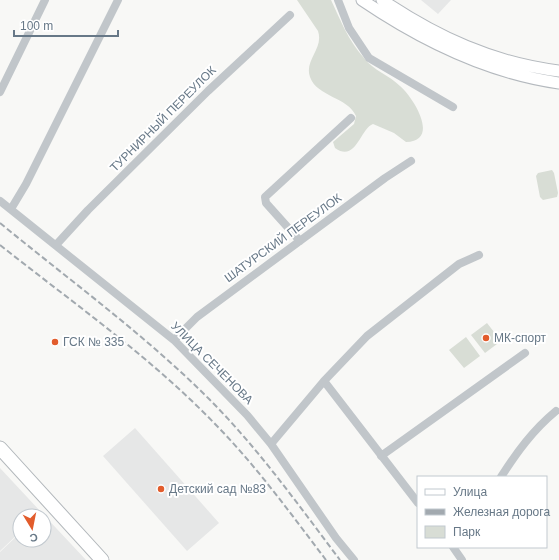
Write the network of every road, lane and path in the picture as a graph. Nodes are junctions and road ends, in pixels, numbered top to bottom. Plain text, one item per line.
1 (45, 0) edge
2 (118, 0) edge
3 (338, 0) edge
4 (362, 0) edge
5 (382, 0) edge
6 (290, 15) dead end
7 (398, 17) junction
8 (559, 71) edge
9 (559, 83) edge
10 (0, 92) edge
11 (453, 107) dead end
12 (351, 118) dead end
13 (411, 161) dead end
14 (0, 201) edge
15 (11, 209) junction
16 (300, 241) junction
17 (56, 245) junction
18 (479, 255) dead end
19 (174, 340) junction
20 (525, 353) dead end
21 (324, 381) junction
22 (556, 411) dead end
23 (271, 444) junction
24 (0, 448) edge
25 (381, 456) junction
26 (502, 476) edge
27 (417, 502) edge
28 (454, 548) edge
29 (102, 560) edge
30 (354, 560) edge
31 (462, 560) edge

1 - 10 street
2 - 15 street
3 - 11 street
4 - 7 main road
5 - 7 main road
6 - 17 street, ТУРНИРНЫЙ ПЕРЕУЛОК
7 - 8 main road
7 - 9 main road
12 - 16 street
13 - 16 street, ШАТУРСКИЙ ПЕРЕУЛОК
14 - 15 street, УЛИЦА СЕЧЕНОВА
15 - 17 street, УЛИЦА СЕЧЕНОВА
16 - 19 street, ШАТУРСКИЙ ПЕРЕУЛОК
17 - 19 street, УЛИЦА СЕЧЕНОВА
18 - 21 street
19 - 23 street, УЛИЦА СЕЧЕНОВА
20 - 25 street
21 - 23 street
21 - 25 street
22 - 26 street
23 - 30 street, УЛИЦА СЕЧЕНОВА
24 - 29 highway
25 - 27 street
28 - 31 street

